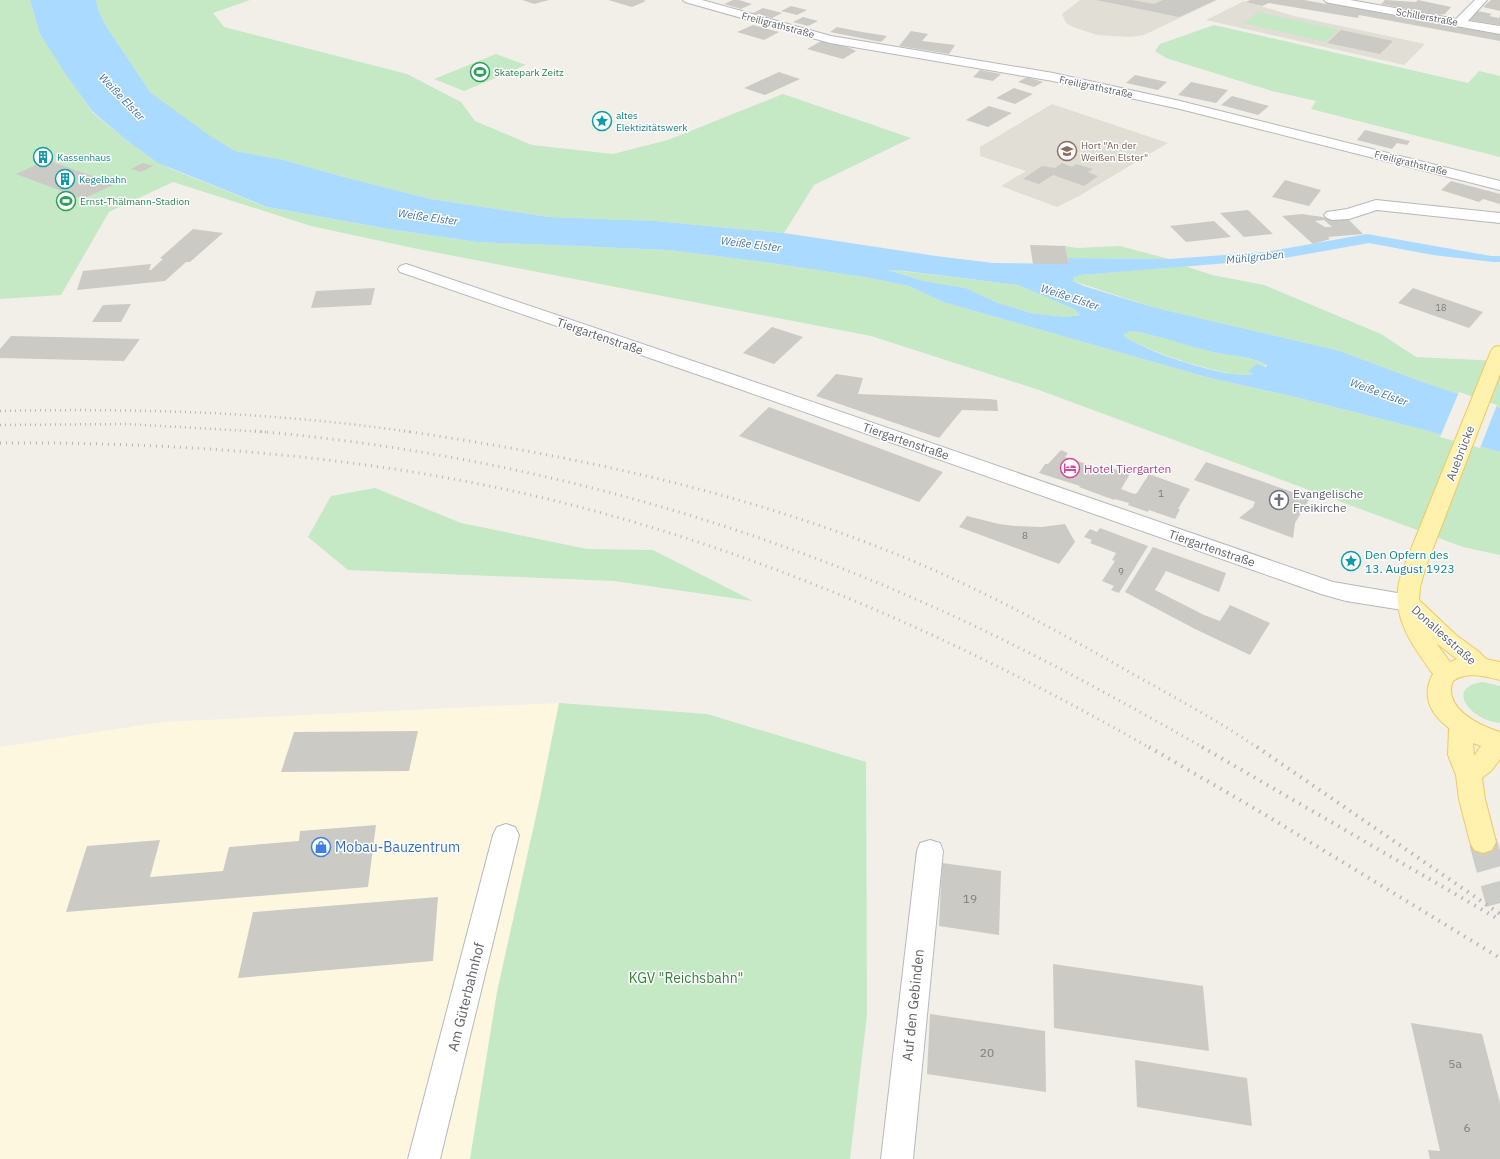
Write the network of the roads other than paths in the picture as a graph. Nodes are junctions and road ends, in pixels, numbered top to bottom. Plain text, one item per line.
1 (689, 0) edge
2 (1330, 0) edge
3 (1481, 0) edge
4 (1459, 23) junction
5 (1500, 30) edge
6 (1500, 186) edge
7 (1332, 215) dead end
8 (1500, 218) edge
9 (406, 269) dead end
10 (1500, 351) edge
11 (1419, 556) joint
12 (1409, 602) junction
13 (1490, 669) edge
14 (1446, 674) junction
15 (1461, 724) junction
16 (1500, 742) edge
17 (1469, 775) junction
18 (506, 834) dead end
19 (1482, 842) tunnel mouth
20 (930, 851) dead end
21 (424, 1159) edge
22 (897, 1159) edge

1 - 6 street, Freiligrathstraße
2 - 4 street, Schillerstraße
3 - 4 street
4 - 5 street, Schillerstraße
7 - 8 street
9 - 12 street, Tiergartenstraße
10 - 11 main road, Auebrücke
11 - 12 main road, Donaliesstraße
12 - 13 main road, Donaliesstraße
12 - 14 main road, Donaliesstraße
13 - 14 main road
14 - 15 main road
15 - 16 main road
15 - 17 main road
16 - 17 main road
17 - 19 main road
18 - 21 street, Am Güterbahnhof
20 - 22 street, Auf den Gebinden

